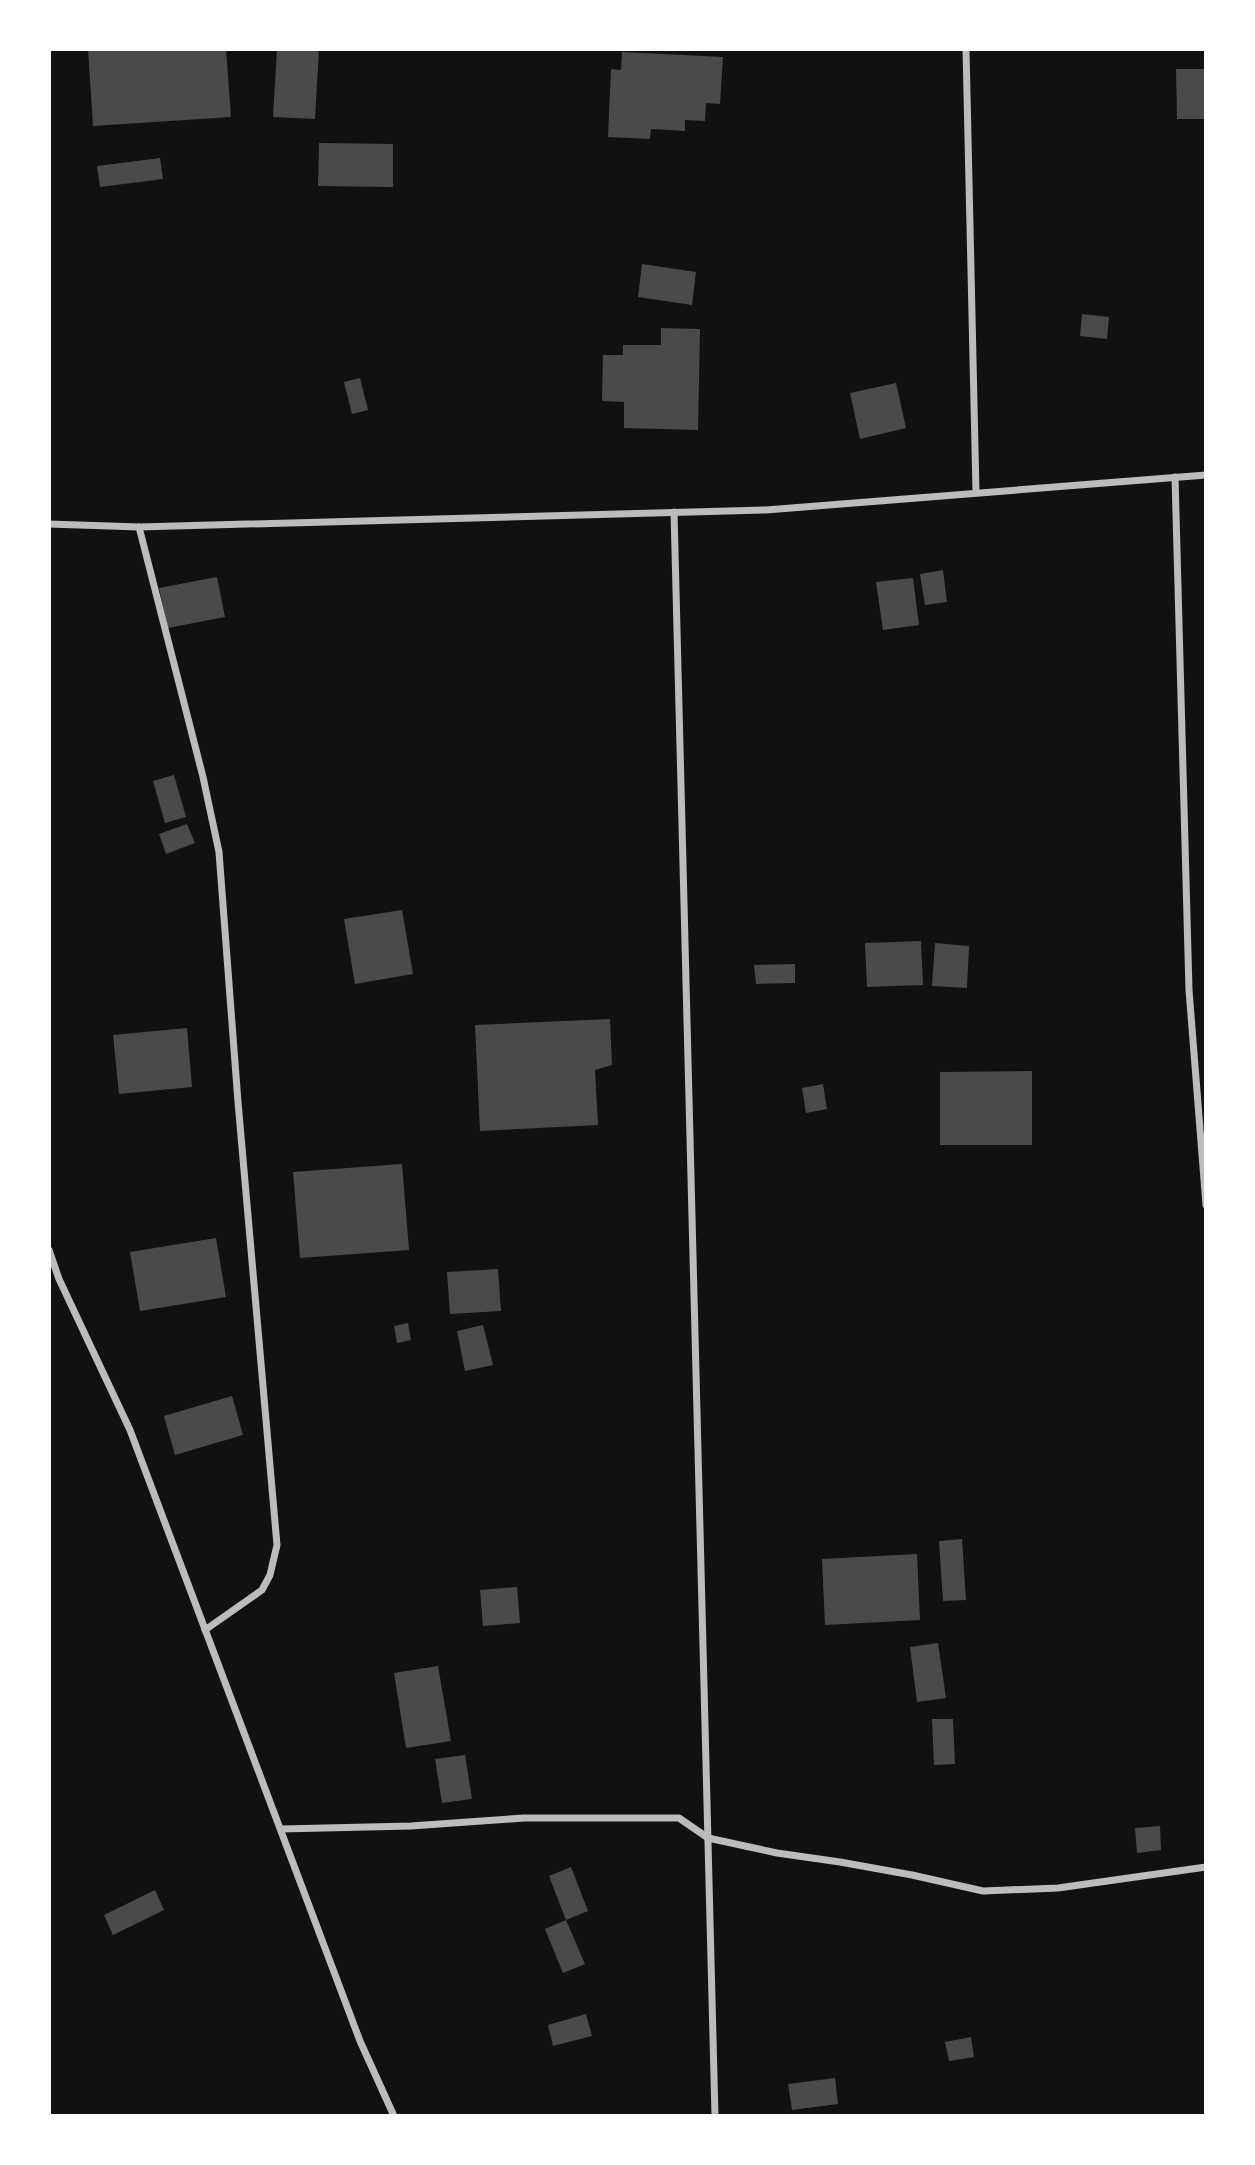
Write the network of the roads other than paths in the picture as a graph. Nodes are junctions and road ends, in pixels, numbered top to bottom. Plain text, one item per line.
1 (966, 49) edge
2 (1206, 475) edge
3 (1175, 477) junction
4 (976, 492) junction
5 (674, 512) junction
6 (49, 524) edge
7 (139, 527) junction
8 (1203, 1122) edge
9 (1206, 1205) edge
10 (49, 1250) edge
11 (205, 1630) junction
12 (281, 1829) junction
13 (708, 1838) junction
14 (1206, 1867) edge
15 (394, 2116) edge
16 (715, 2116) edge

1 - 4 street
2 - 3 street
3 - 4 street
3 - 8 street
4 - 5 street
5 - 7 street
5 - 13 street
6 - 7 street
7 - 11 street
8 - 9 street
10 - 11 street
11 - 12 street
12 - 13 street
12 - 15 street
13 - 14 street
13 - 16 street

